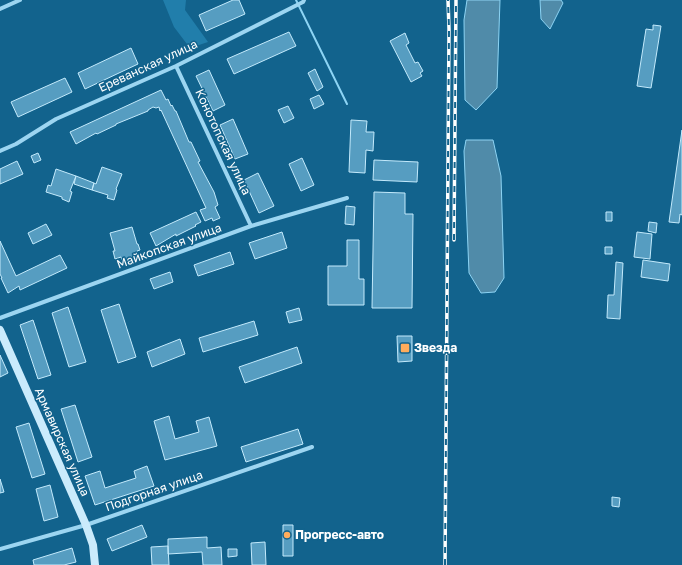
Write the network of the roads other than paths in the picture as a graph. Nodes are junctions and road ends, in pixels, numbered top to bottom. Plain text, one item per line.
1 (20, 0) edge
2 (304, 0) edge
3 (0, 9) edge
4 (176, 66) junction
5 (0, 151) edge
6 (347, 198) dead end
7 (251, 226) junction
8 (0, 318) edge
9 (0, 330) edge
10 (312, 447) dead end
11 (86, 525) junction
12 (0, 549) edge
13 (95, 565) edge

1 - 3 street
2 - 4 street, Ереванская улица
4 - 5 street, Ереванская улица
4 - 7 street, Конотопская улица
6 - 7 street, Майкопская улица
7 - 8 street, Майкопская улица
9 - 11 main road, Армавирская улица
10 - 11 street, Подгорная улица
11 - 12 street, Подгорная улица
11 - 13 main road, Армавирская улица

